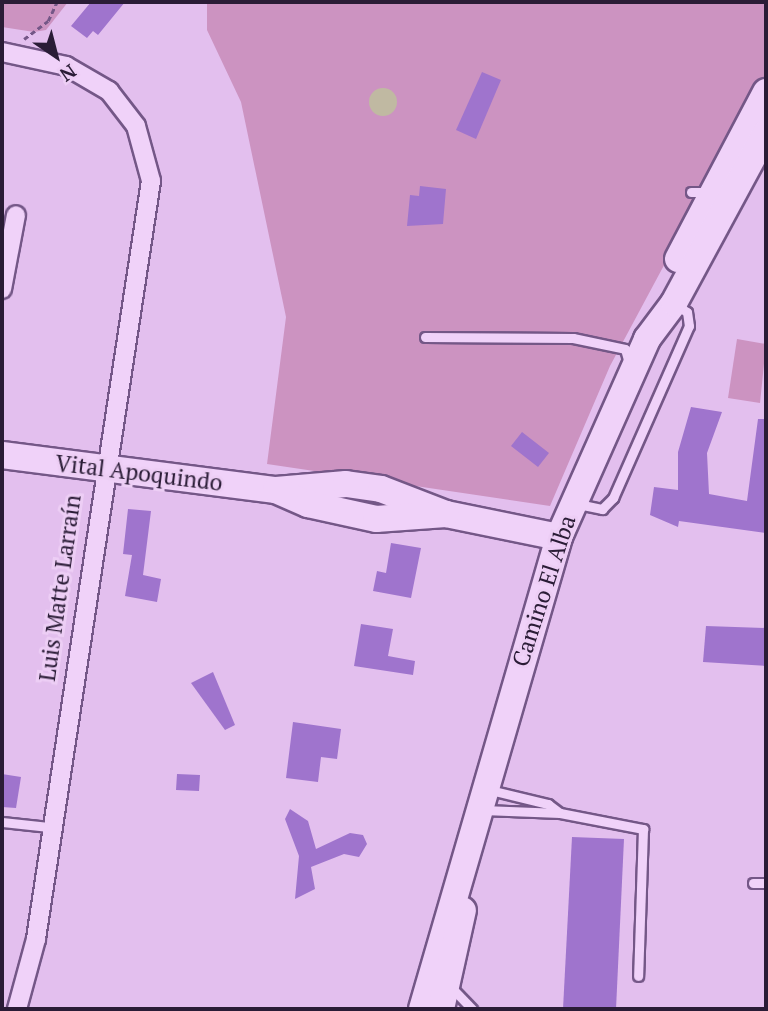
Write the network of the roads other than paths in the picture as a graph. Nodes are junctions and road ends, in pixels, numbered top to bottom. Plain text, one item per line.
1 (10, 48) edge
2 (765, 94) edge
3 (764, 142) edge
4 (16, 215) dead end
5 (2, 289) edge
6 (674, 303) junction
7 (425, 337) dead end
8 (634, 353) junction
9 (2, 456) edge
10 (102, 470) junction
11 (573, 503) junction
12 (559, 537) junction
13 (485, 800) junction
14 (560, 813) junction
15 (2, 822) edge
16 (49, 827) junction
17 (472, 853) junction
18 (753, 883) dead end
19 (766, 883) edge
20 (638, 976) dead end
21 (439, 1003) edge
22 (17, 1009) edge
23 (472, 1009) edge

1 - 10 street, Luis Matte Larraín
2 - 3 street
2 - 8 main road, Camino El Alba
3 - 6 main road, Camino El Alba
4 - 5 street
6 - 8 main road, Camino El Alba
6 - 11 lane
7 - 8 lane
8 - 11 main road, Camino El Alba
9 - 10 main road, Vital Apoquindo
10 - 12 main road, Vital Apoquindo
10 - 16 street, Luis Matte Larraín
11 - 12 main road, Camino El Alba
12 - 13 main road, Camino El Alba
13 - 14 lane
13 - 14 lane
13 - 17 main road, Camino El Alba
14 - 20 lane
15 - 16 lane
16 - 22 street, Luis Matte Larraín
17 - 21 main road, Camino El Alba
17 - 21 main road, Camino El Alba
18 - 19 lane
21 - 23 lane

